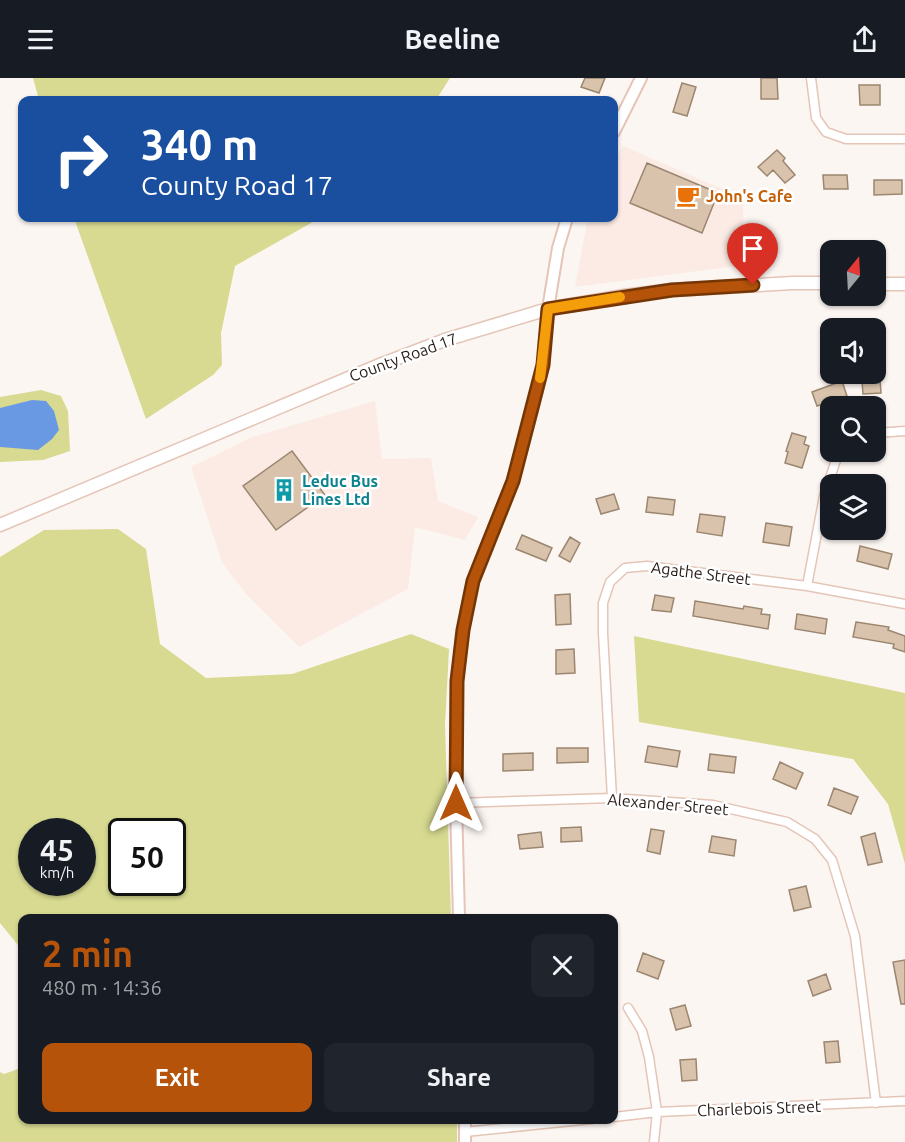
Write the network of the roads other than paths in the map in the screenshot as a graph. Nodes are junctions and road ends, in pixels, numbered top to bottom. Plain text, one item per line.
1 (641, 78) edge
2 (811, 78) edge
3 (618, 124) edge
4 (905, 139) edge
5 (566, 222) edge
6 (820, 283) edge
7 (886, 284) edge
8 (905, 284) edge
9 (548, 309) junction
10 (905, 431) edge
11 (886, 432) edge
12 (835, 462) edge
13 (0, 525) edge
14 (807, 585) junction
15 (905, 604) edge
16 (612, 798) junction
17 (456, 803) junction
18 (459, 914) edge
19 (628, 1008) dead end
20 (905, 1101) edge
21 (876, 1103) junction
22 (657, 1113) junction
23 (618, 1117) edge
24 (557, 1124) edge
25 (465, 1137) edge
26 (654, 1142) edge

1 - 3 main road
2 - 4 street
5 - 9 main road
6 - 9 main road, County Road 17
7 - 8 main road
9 - 13 main road, County Road 17
9 - 17 main road
10 - 11 street
12 - 14 street
14 - 15 street, Agathe Street
14 - 16 street, Agathe Street
16 - 17 street, Alexander Street
16 - 21 street, Alexander Street
17 - 18 main road
19 - 22 street
20 - 21 street, Charlebois Street
21 - 22 street, Charlebois Street
22 - 23 street, Charlebois Street
22 - 26 street
24 - 25 street

